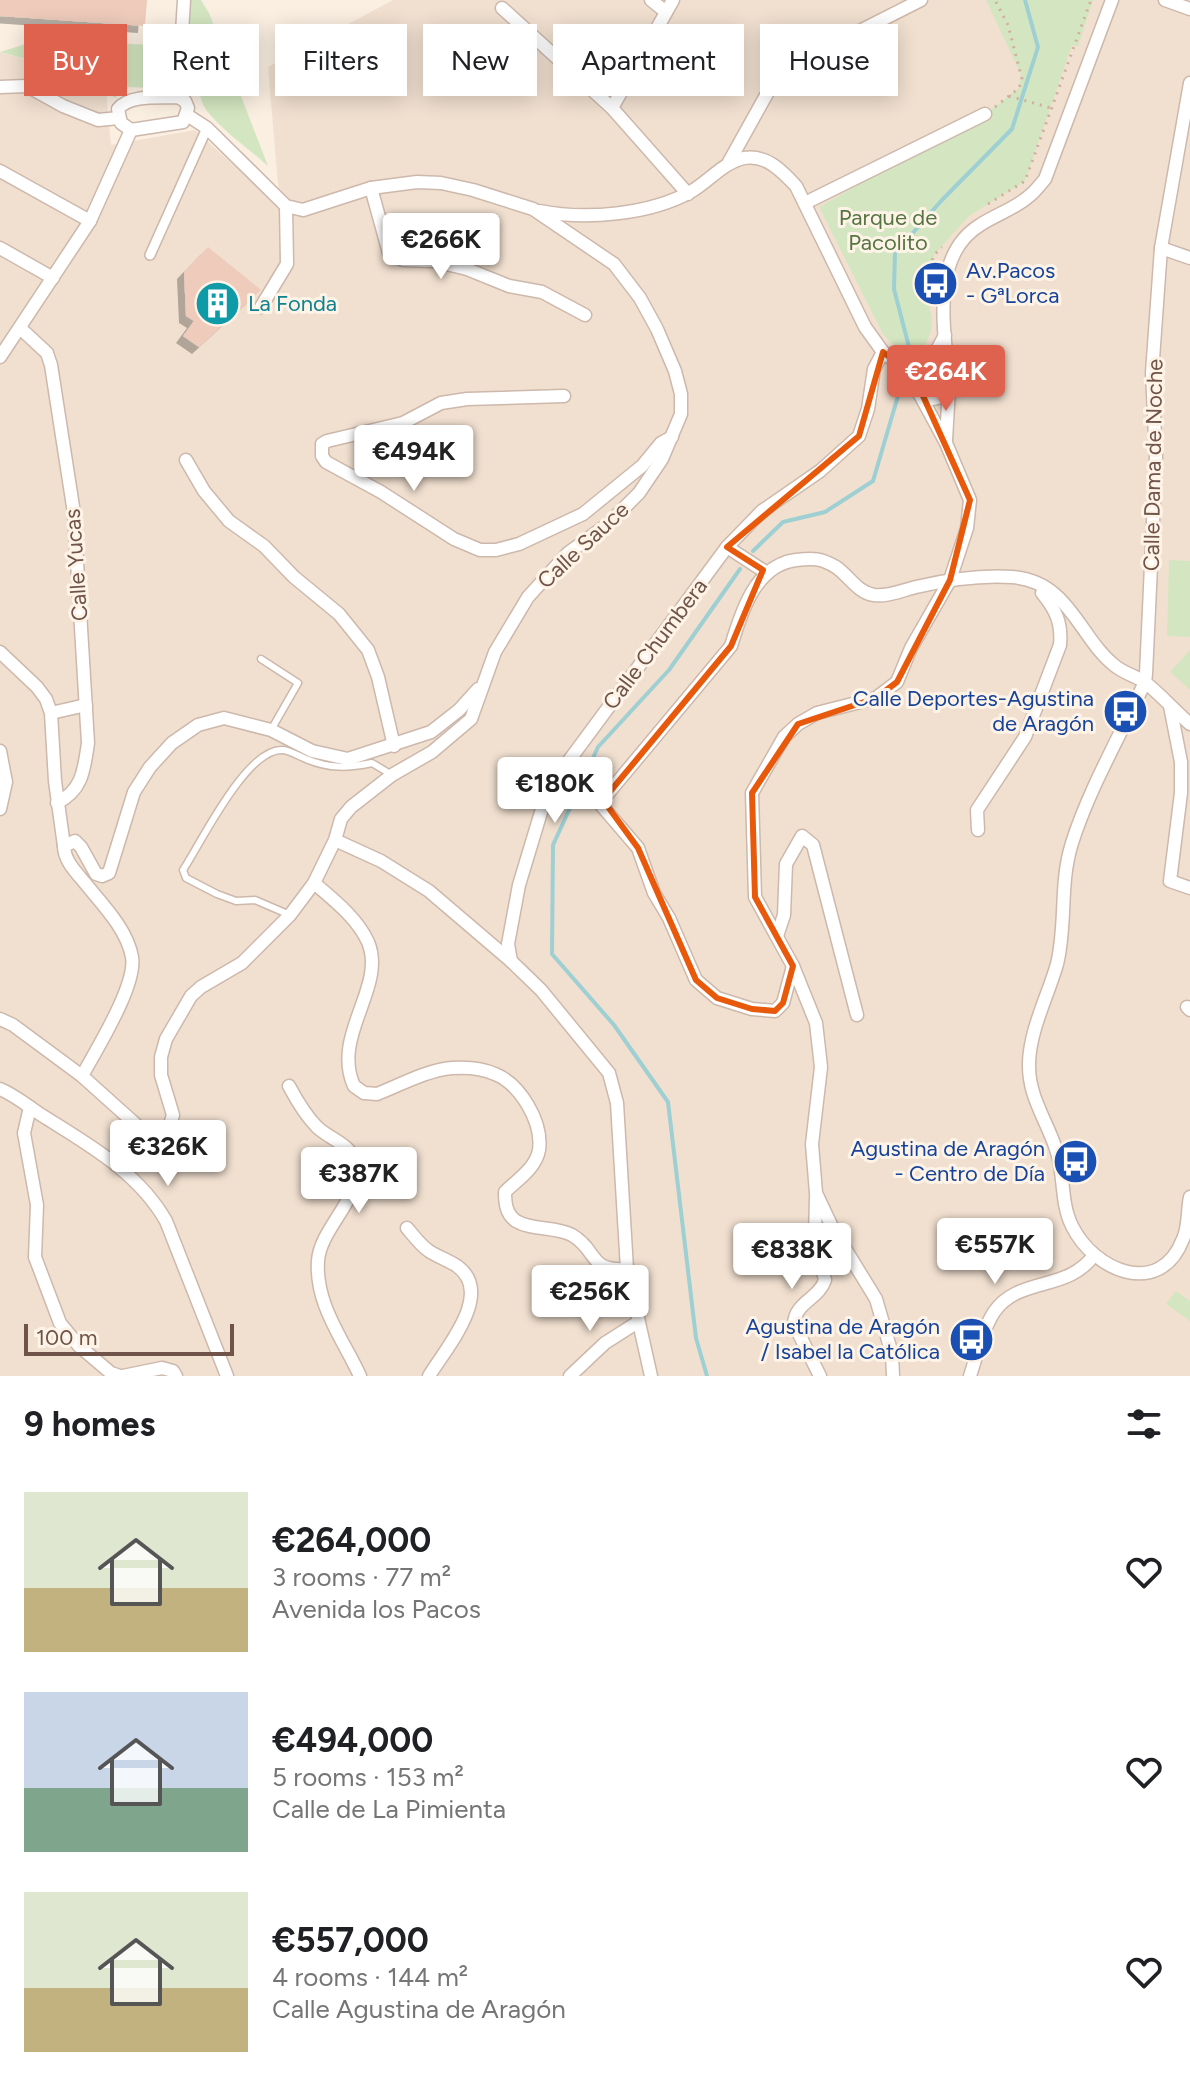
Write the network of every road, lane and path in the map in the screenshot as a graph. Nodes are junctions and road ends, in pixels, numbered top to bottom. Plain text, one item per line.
1 (184, 0) edge
2 (651, 0) edge
3 (673, 0) edge
4 (921, 0) edge
5 (995, 0) edge
6 (1091, 0) edge
7 (1112, 0) edge
8 (1165, 0) edge
9 (502, 8) dead end
10 (1190, 9) edge
11 (666, 12) junction
12 (1190, 83) edge
13 (0, 87) edge
14 (1009, 96) junction
15 (178, 97) junction
16 (612, 108) junction
17 (1053, 109) junction
18 (985, 114) joint
19 (187, 115) junction
20 (119, 118) junction
21 (207, 128) junction
22 (131, 130) junction
23 (729, 162) junction
24 (0, 171) edge
25 (371, 188) junction
26 (688, 194) junction
27 (805, 203) junction
28 (286, 206) junction
29 (533, 209) junction
30 (980, 209) dead end
31 (90, 221) junction
32 (943, 245) dead end
33 (0, 248) edge
34 (1161, 248) junction
35 (150, 255) dead end
36 (1190, 258) edge
37 (53, 278) junction
38 (261, 307) dead end
39 (936, 307) dead end
40 (585, 315) dead end
41 (20, 328) junction
42 (945, 335) junction
43 (6, 339) edge
44 (883, 352) junction
45 (0, 357) edge
46 (924, 364) junction
47 (914, 376) junction
48 (949, 379) junction
49 (920, 395) junction
50 (564, 396) dead end
51 (672, 437) junction
52 (946, 443) junction
53 (186, 460) dead end
54 (727, 547) junction
55 (767, 573) junction
56 (950, 580) junction
57 (1033, 581) junction
58 (0, 652) edge
59 (261, 659) dead end
60 (485, 680) junction
61 (1145, 682) junction
62 (86, 705) junction
63 (1170, 706) junction
64 (51, 713) junction
65 (1190, 724) edge
66 (271, 730) junction
67 (394, 746) junction
68 (0, 751) edge
69 (392, 775) junction
70 (57, 803) junction
71 (0, 809) edge
72 (978, 830) dead end
73 (335, 840) junction
74 (64, 846) junction
75 (314, 883) junction
76 (1190, 888) edge
77 (290, 915) junction
78 (777, 936) junction
79 (511, 961) junction
80 (793, 966) junction
81 (857, 1015) dead end
82 (0, 1019) edge
83 (82, 1076) junction
84 (289, 1086) dead end
85 (0, 1089) edge
86 (30, 1107) junction
87 (816, 1193) junction
88 (1190, 1197) edge
89 (1189, 1222) edge
90 (407, 1228) dead end
91 (833, 1229) junction
92 (815, 1237) junction
93 (1094, 1255) junction
94 (627, 1269) junction
95 (638, 1322) junction
96 (122, 1376) edge
97 (176, 1376) edge
98 (227, 1376) edge
99 (360, 1376) edge
100 (429, 1376) edge
101 (570, 1376) edge
102 (651, 1376) edge
103 (820, 1376) edge
104 (893, 1376) edge
105 (970, 1376) edge

1 - 15 street
2 - 11 street
3 - 11 street
4 - 23 street
5 - 14 path
6 - 17 path
7 - 42 street
8 - 10 street
9 - 16 street
11 - 16 street
12 - 34 street, Calle Dama de Noche
13 - 20 street
14 - 17 path
14 - 18 path
15 - 19 street
15 - 20 street
16 - 26 street
17 - 30 path
18 - 27 street
19 - 21 street
19 - 22 street
20 - 22 street
21 - 28 street
21 - 35 street
22 - 31 street
23 - 26 street
23 - 27 street
24 - 31 street
25 - 28 street, Calle Sauce
25 - 29 street, Calle Sauce
25 - 40 street
26 - 29 street
27 - 44 street
28 - 38 street
29 - 51 street, Calle Sauce
31 - 37 street
32 - 39 path
33 - 37 street
34 - 36 street
34 - 61 street, Calle Dama de Noche
37 - 41 street
41 - 43 street
41 - 62 street, Calle Yucas
42 - 46 street
42 - 48 street
43 - 45 street
44 - 47 street
44 - 54 street, Calle Chumbera
46 - 47 street
46 - 48 street
47 - 49 street
48 - 49 street
48 - 52 street
49 - 52 street
50 - 51 street
51 - 60 street, Calle Sauce
52 - 56 street
53 - 67 street
54 - 55 street
54 - 79 street, Calle Chumbera
55 - 56 street
55 - 80 street
56 - 57 street
56 - 78 street
57 - 61 street
57 - 72 street
58 - 64 street
59 - 66 lane
60 - 67 street
60 - 69 street, Calle Sauce
61 - 63 street
61 - 93 street, Calle Dama de Noche
62 - 64 street
62 - 70 street, Calle Yucas
63 - 65 street
63 - 76 street
64 - 70 street
66 - 67 street
66 - 74 street
68 - 71 street
69 - 73 street, Calle Sauce
69 - 77 lane
70 - 74 street
73 - 75 street, Calle Sauce
73 - 79 street
74 - 83 street
75 - 77 street, Calle Sauce
75 - 94 street
77 - 83 street, Calle Sauce
78 - 80 street
78 - 81 street
79 - 94 street
80 - 87 street
82 - 83 street, Calle Sauce
84 - 99 street
85 - 86 street
86 - 96 street
86 - 98 street
87 - 91 street
87 - 92 street
88 - 89 street
89 - 93 street
90 - 100 street
91 - 92 street
91 - 104 street
92 - 103 street
93 - 105 street
94 - 95 street
95 - 101 street
95 - 102 street
96 - 97 street

